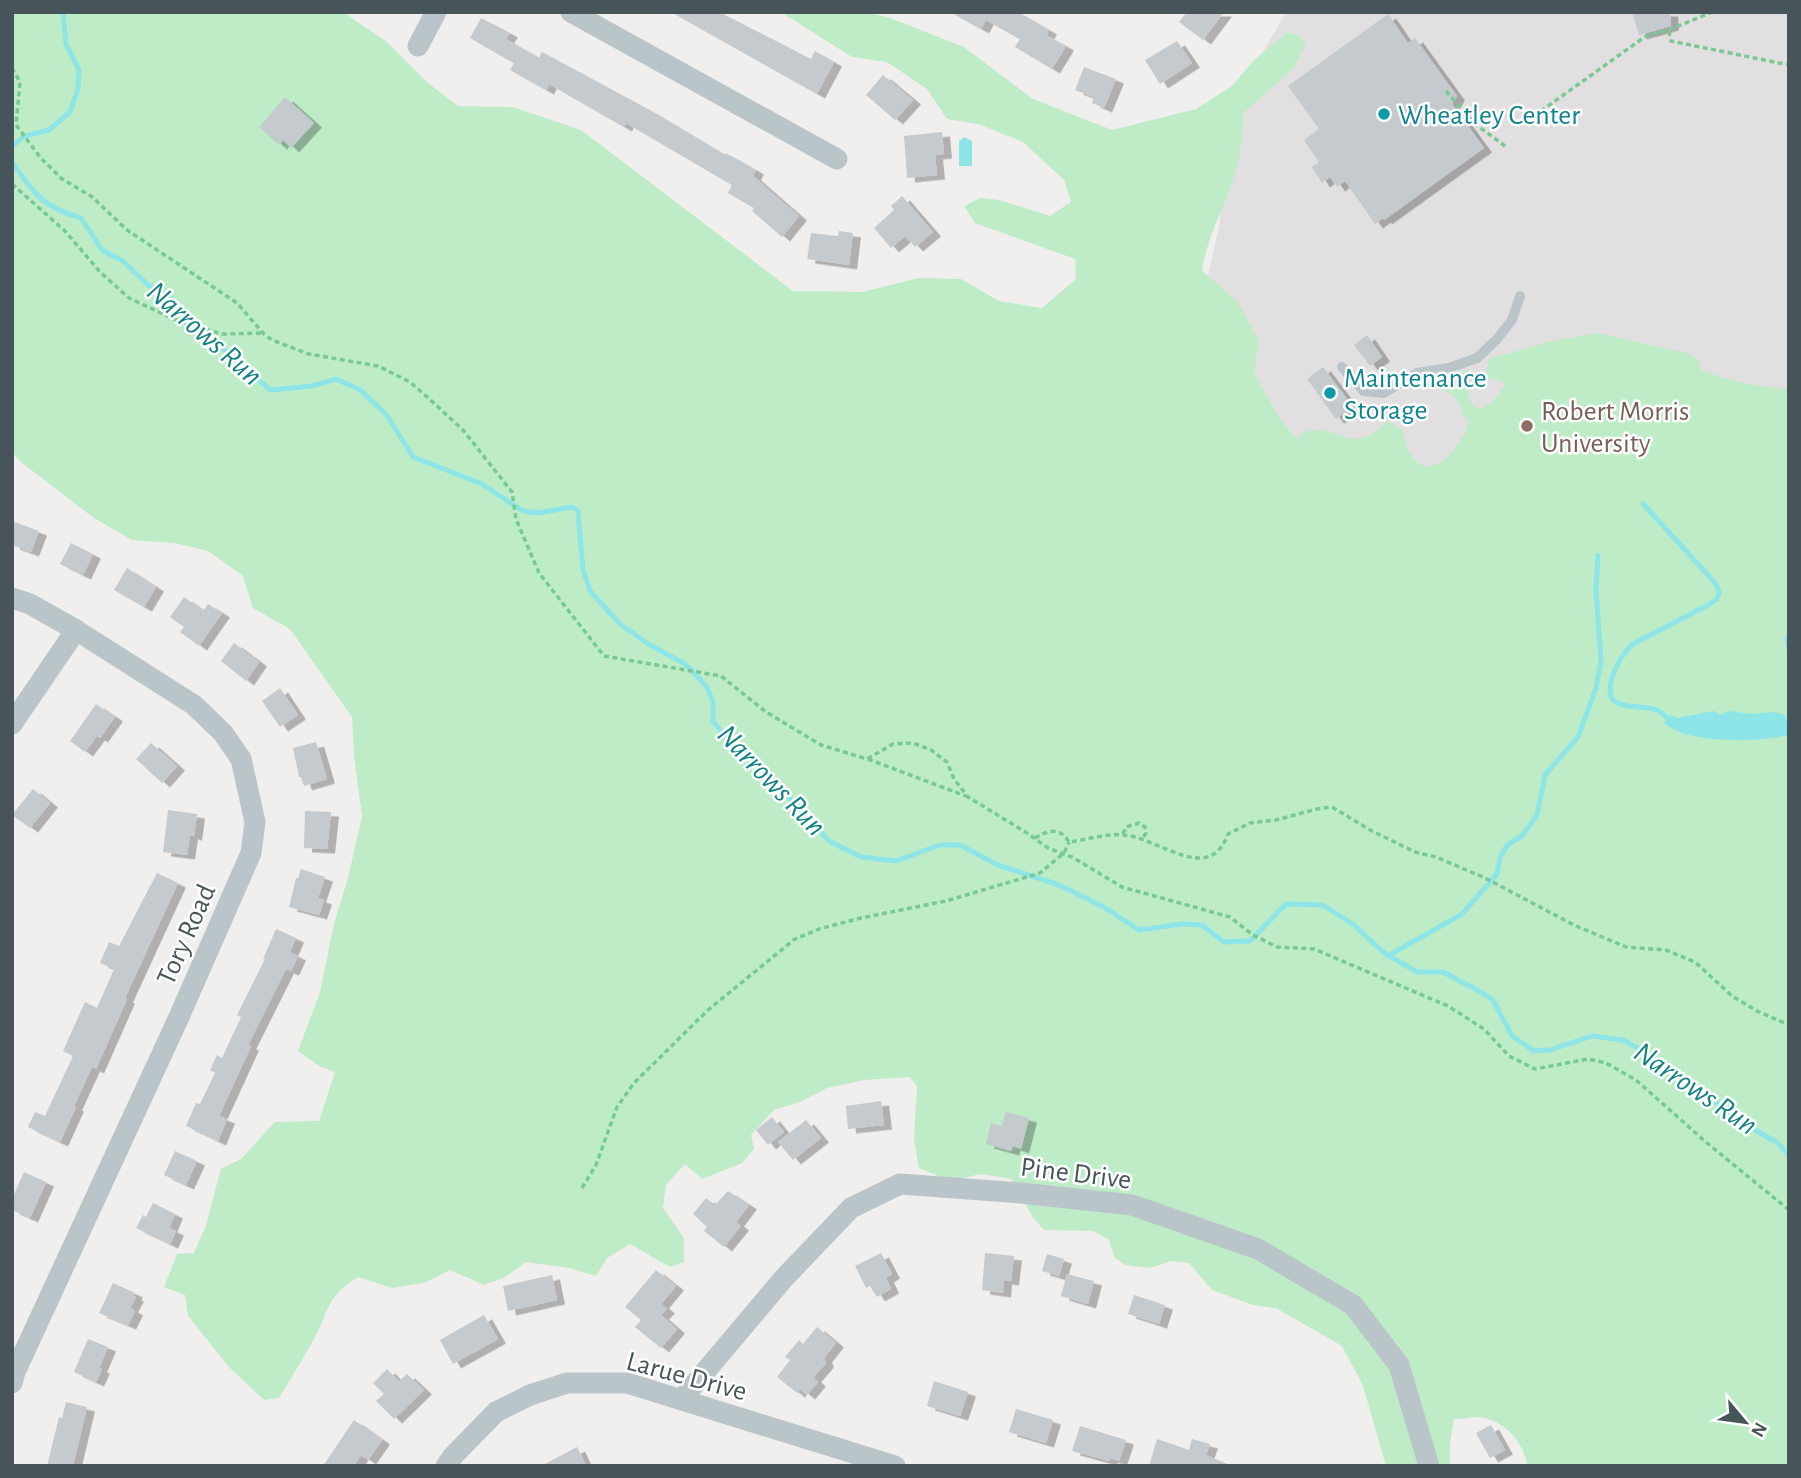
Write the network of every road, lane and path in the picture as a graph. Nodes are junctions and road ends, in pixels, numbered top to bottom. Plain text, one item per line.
1 (436, 12) edge
2 (571, 12) edge
3 (1713, 12) edge
4 (1668, 30) junction
5 (418, 46) dead end
6 (1789, 65) edge
7 (12, 68) edge
8 (1446, 91) dead end
9 (1527, 121) dead end
10 (1505, 146) dead end
11 (837, 159) dead end
12 (12, 184) edge
13 (1520, 296) dead end
14 (263, 333) junction
15 (1342, 367) dead end
16 (12, 598) edge
17 (76, 630) junction
18 (12, 724) edge
19 (867, 759) junction
20 (968, 797) junction
21 (1123, 834) junction
22 (1035, 838) junction
23 (1142, 839) junction
24 (1069, 842) junction
25 (1064, 853) junction
26 (1789, 1025) edge
27 (582, 1188) dead end
28 (1789, 1210) edge
29 (12, 1383) edge
30 (682, 1399) junction
31 (446, 1466) edge
32 (895, 1466) edge
33 (1429, 1466) edge

1 - 5 street
2 - 11 street
3 - 4 path
4 - 6 path
4 - 9 path
7 - 14 path
8 - 10 path
12 - 14 path
13 - 15 lane
14 - 19 path
16 - 17 street, Tory Road
17 - 18 street
17 - 29 street, Tory Road
19 - 20 path
19 - 20 path
20 - 22 path
21 - 23 path
21 - 23 path
21 - 24 path
22 - 24 path
22 - 25 path
23 - 26 path
24 - 25 path
25 - 27 path
25 - 28 path
30 - 31 street, Larue Drive
30 - 32 street, Larue Drive
30 - 33 street, Pine Drive

